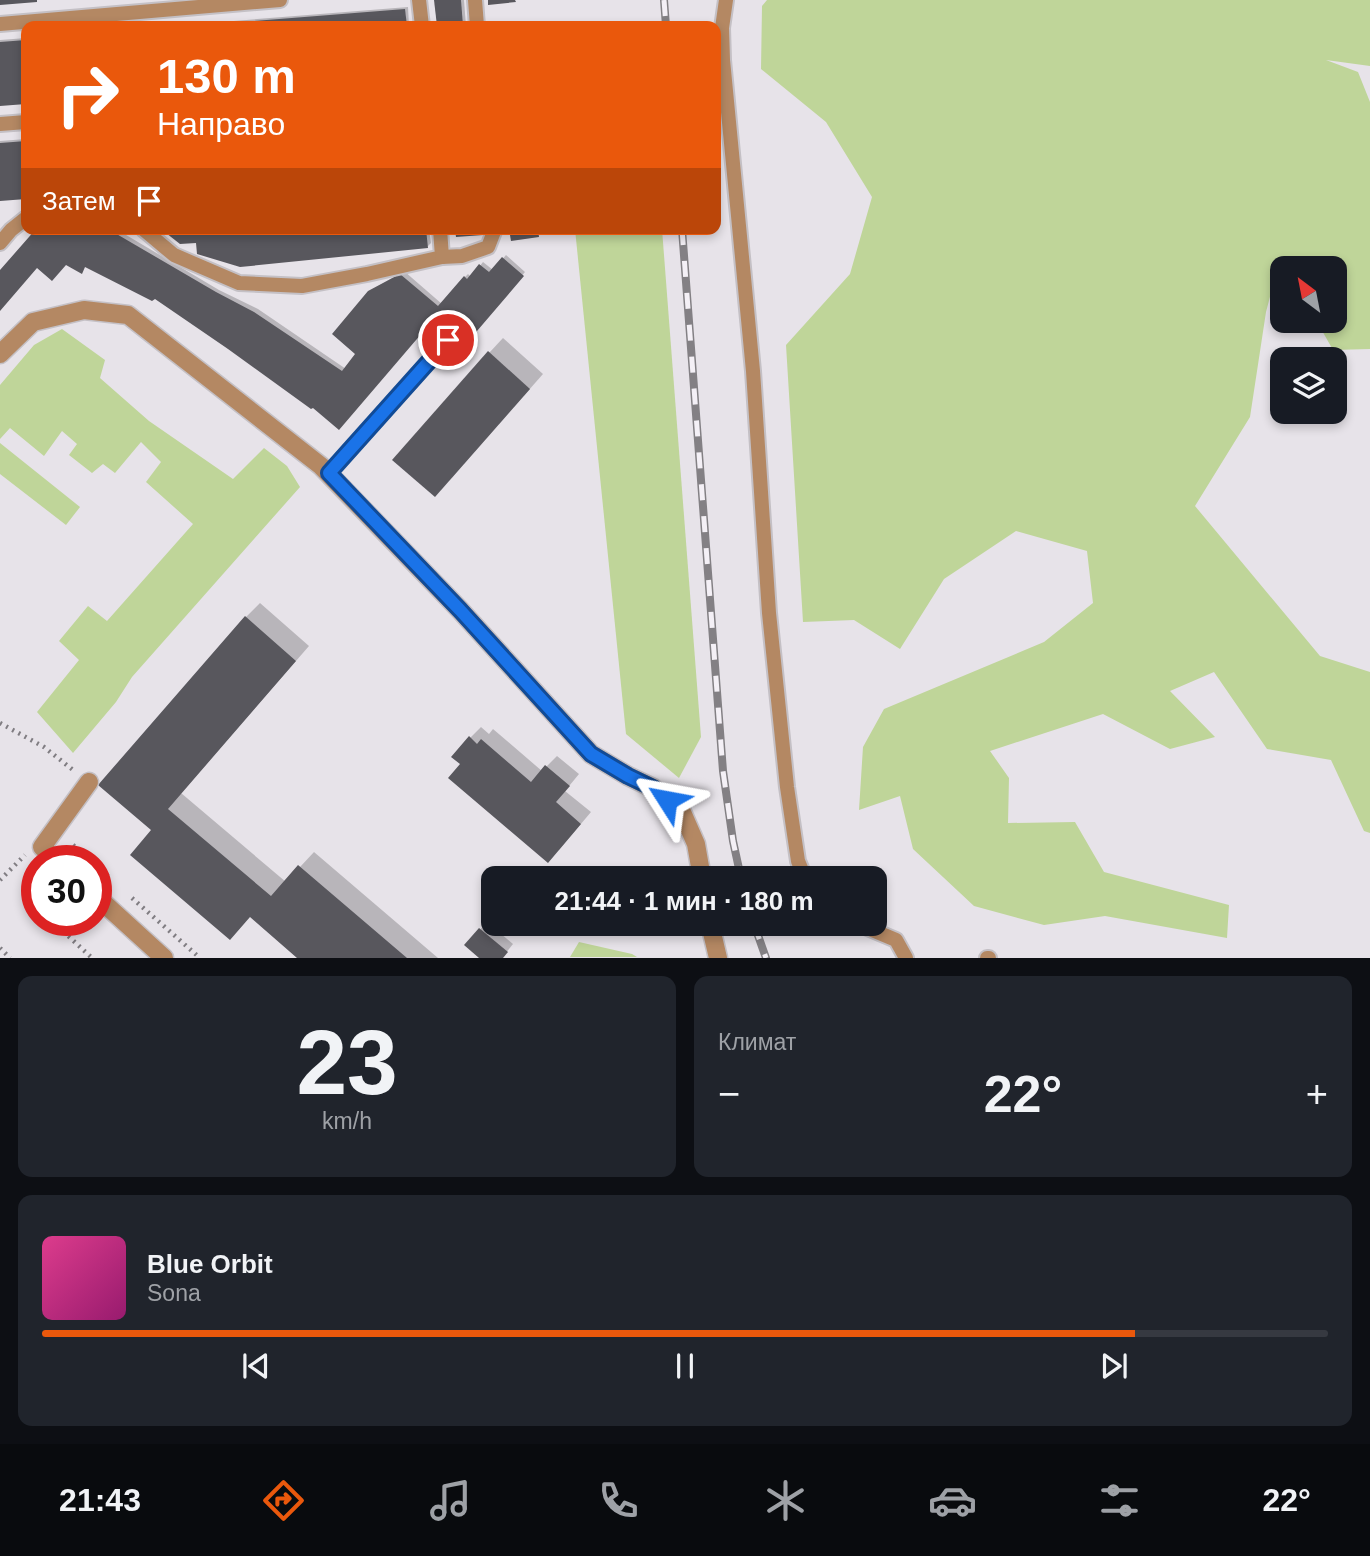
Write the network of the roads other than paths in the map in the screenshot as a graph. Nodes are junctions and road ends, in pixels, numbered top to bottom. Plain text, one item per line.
1 (281, 0) edge
2 (419, 0) edge
3 (475, 0) edge
4 (726, 0) edge
5 (35, 21) edge
6 (421, 21) edge
7 (477, 21) edge
8 (21, 22) edge
9 (0, 24) edge
10 (21, 122) edge
11 (0, 124) edge
12 (21, 222) edge
13 (151, 235) edge
14 (440, 235) edge
15 (493, 235) edge
16 (0, 243) edge
17 (442, 257) junction
18 (448, 340) dead end
19 (0, 354) edge
20 (329, 473) junction
21 (89, 782) road end
22 (43, 845) edge
23 (700, 866) edge
24 (801, 866) edge
25 (112, 910) edge
26 (713, 936) edge
27 (886, 936) edge
28 (164, 957) edge
29 (718, 957) edge
30 (906, 957) edge

1 - 5 lane
2 - 6 lane
3 - 7 lane
4 - 24 lane
8 - 9 lane
10 - 11 lane
12 - 16 lane
13 - 17 lane
14 - 17 lane
15 - 17 lane
18 - 20 lane
19 - 20 street
20 - 23 street
21 - 22 street
25 - 28 street
26 - 29 street
27 - 30 lane

